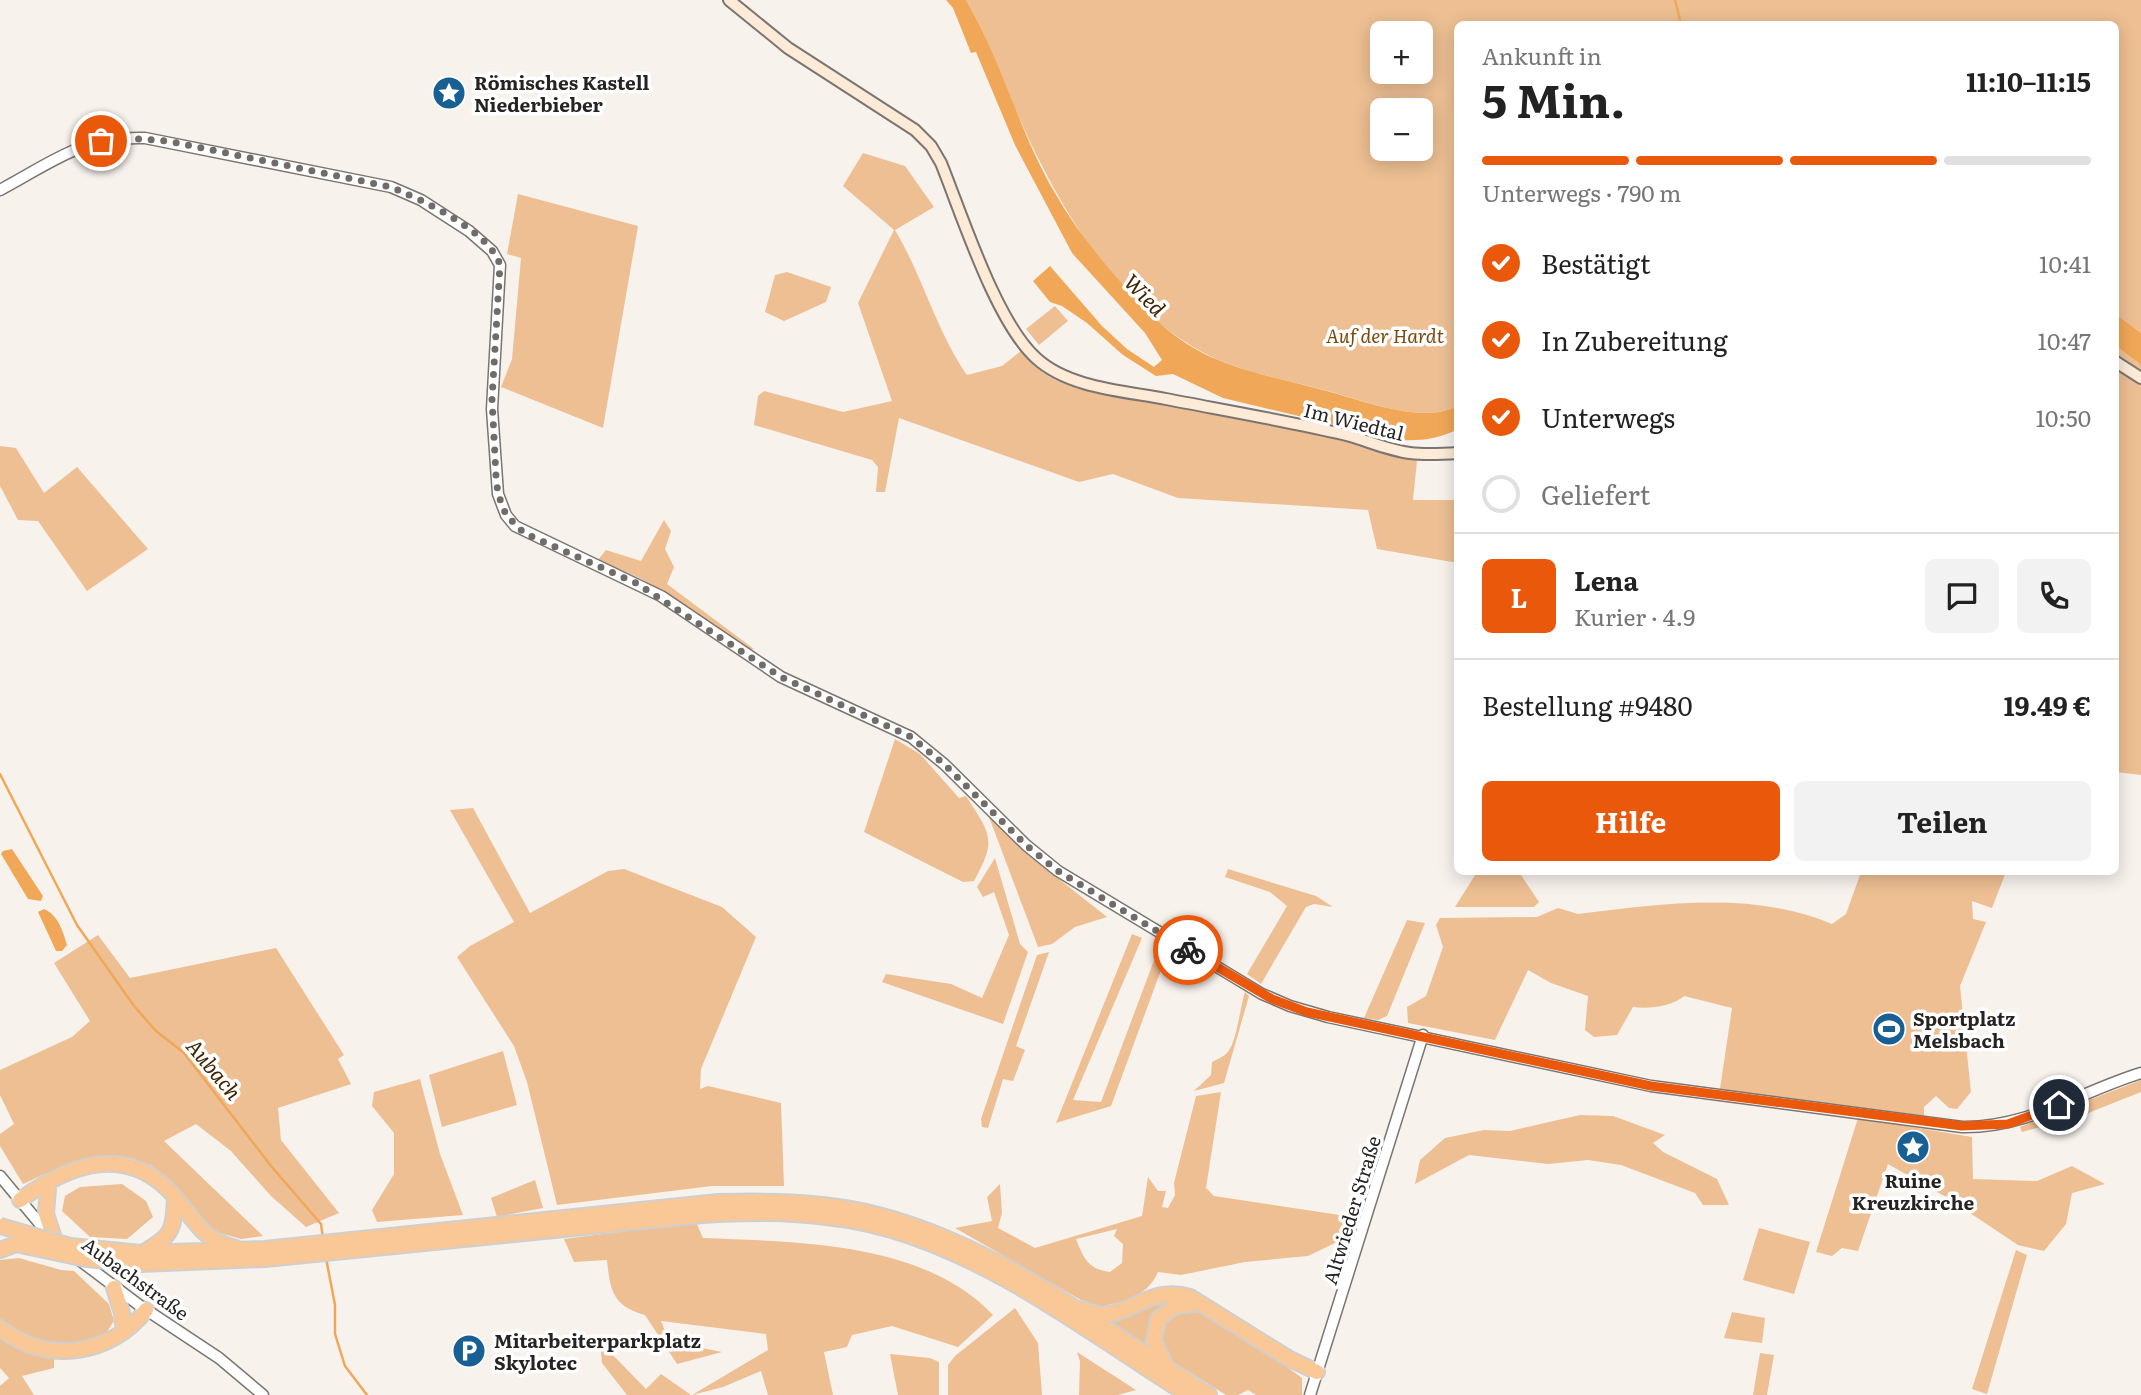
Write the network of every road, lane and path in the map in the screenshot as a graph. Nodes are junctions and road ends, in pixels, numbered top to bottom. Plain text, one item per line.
1 (729, 0) edge
2 (0, 190) edge
3 (2119, 364) edge
4 (2141, 378) edge
5 (1454, 453) edge
6 (1423, 1035) junction
7 (2141, 1073) edge
8 (0, 1176) edge
9 (58, 1177) junction
10 (48, 1189) junction
11 (175, 1197) junction
12 (20, 1200) junction
13 (630, 1217) junction
14 (0, 1226) edge
15 (0, 1238) edge
16 (55, 1241) junction
17 (16, 1244) junction
18 (0, 1250) edge
19 (247, 1251) junction
20 (265, 1254) junction
21 (141, 1258) junction
22 (114, 1288) junction
23 (1050, 1294) junction
24 (1199, 1303) junction
25 (146, 1310) junction
26 (123, 1324) junction
27 (0, 1328) edge
28 (104, 1342) junction
29 (1168, 1370) junction
30 (1317, 1372) junction
31 (263, 1395) edge
32 (1188, 1395) edge
33 (1209, 1395) edge
34 (1310, 1395) edge

1 - 5 main road, Im Wiedtal
2 - 6 street
3 - 4 main road
6 - 7 street
6 - 30 street, Altwieder Straße
8 - 12 street, Aubachstraße
9 - 10 highway
9 - 11 highway
9 - 12 highway
10 - 12 highway
10 - 16 highway
11 - 19 highway
11 - 21 highway
12 - 16 street, Aubachstraße
13 - 20 highway
13 - 23 highway
13 - 32 highway
14 - 21 highway, bridge
15 - 17 highway
16 - 22 street, Aubachstraße
17 - 18 highway
17 - 21 highway, bridge
19 - 20 highway
19 - 21 highway
20 - 21 highway
22 - 25 street, Aubachstraße
22 - 26 highway
23 - 24 highway
23 - 29 highway
24 - 29 highway
24 - 30 highway
25 - 26 highway
25 - 28 highway
25 - 31 street, Aubachstraße
26 - 28 highway
27 - 28 highway
29 - 33 highway
30 - 34 street, Altwieder Straße

